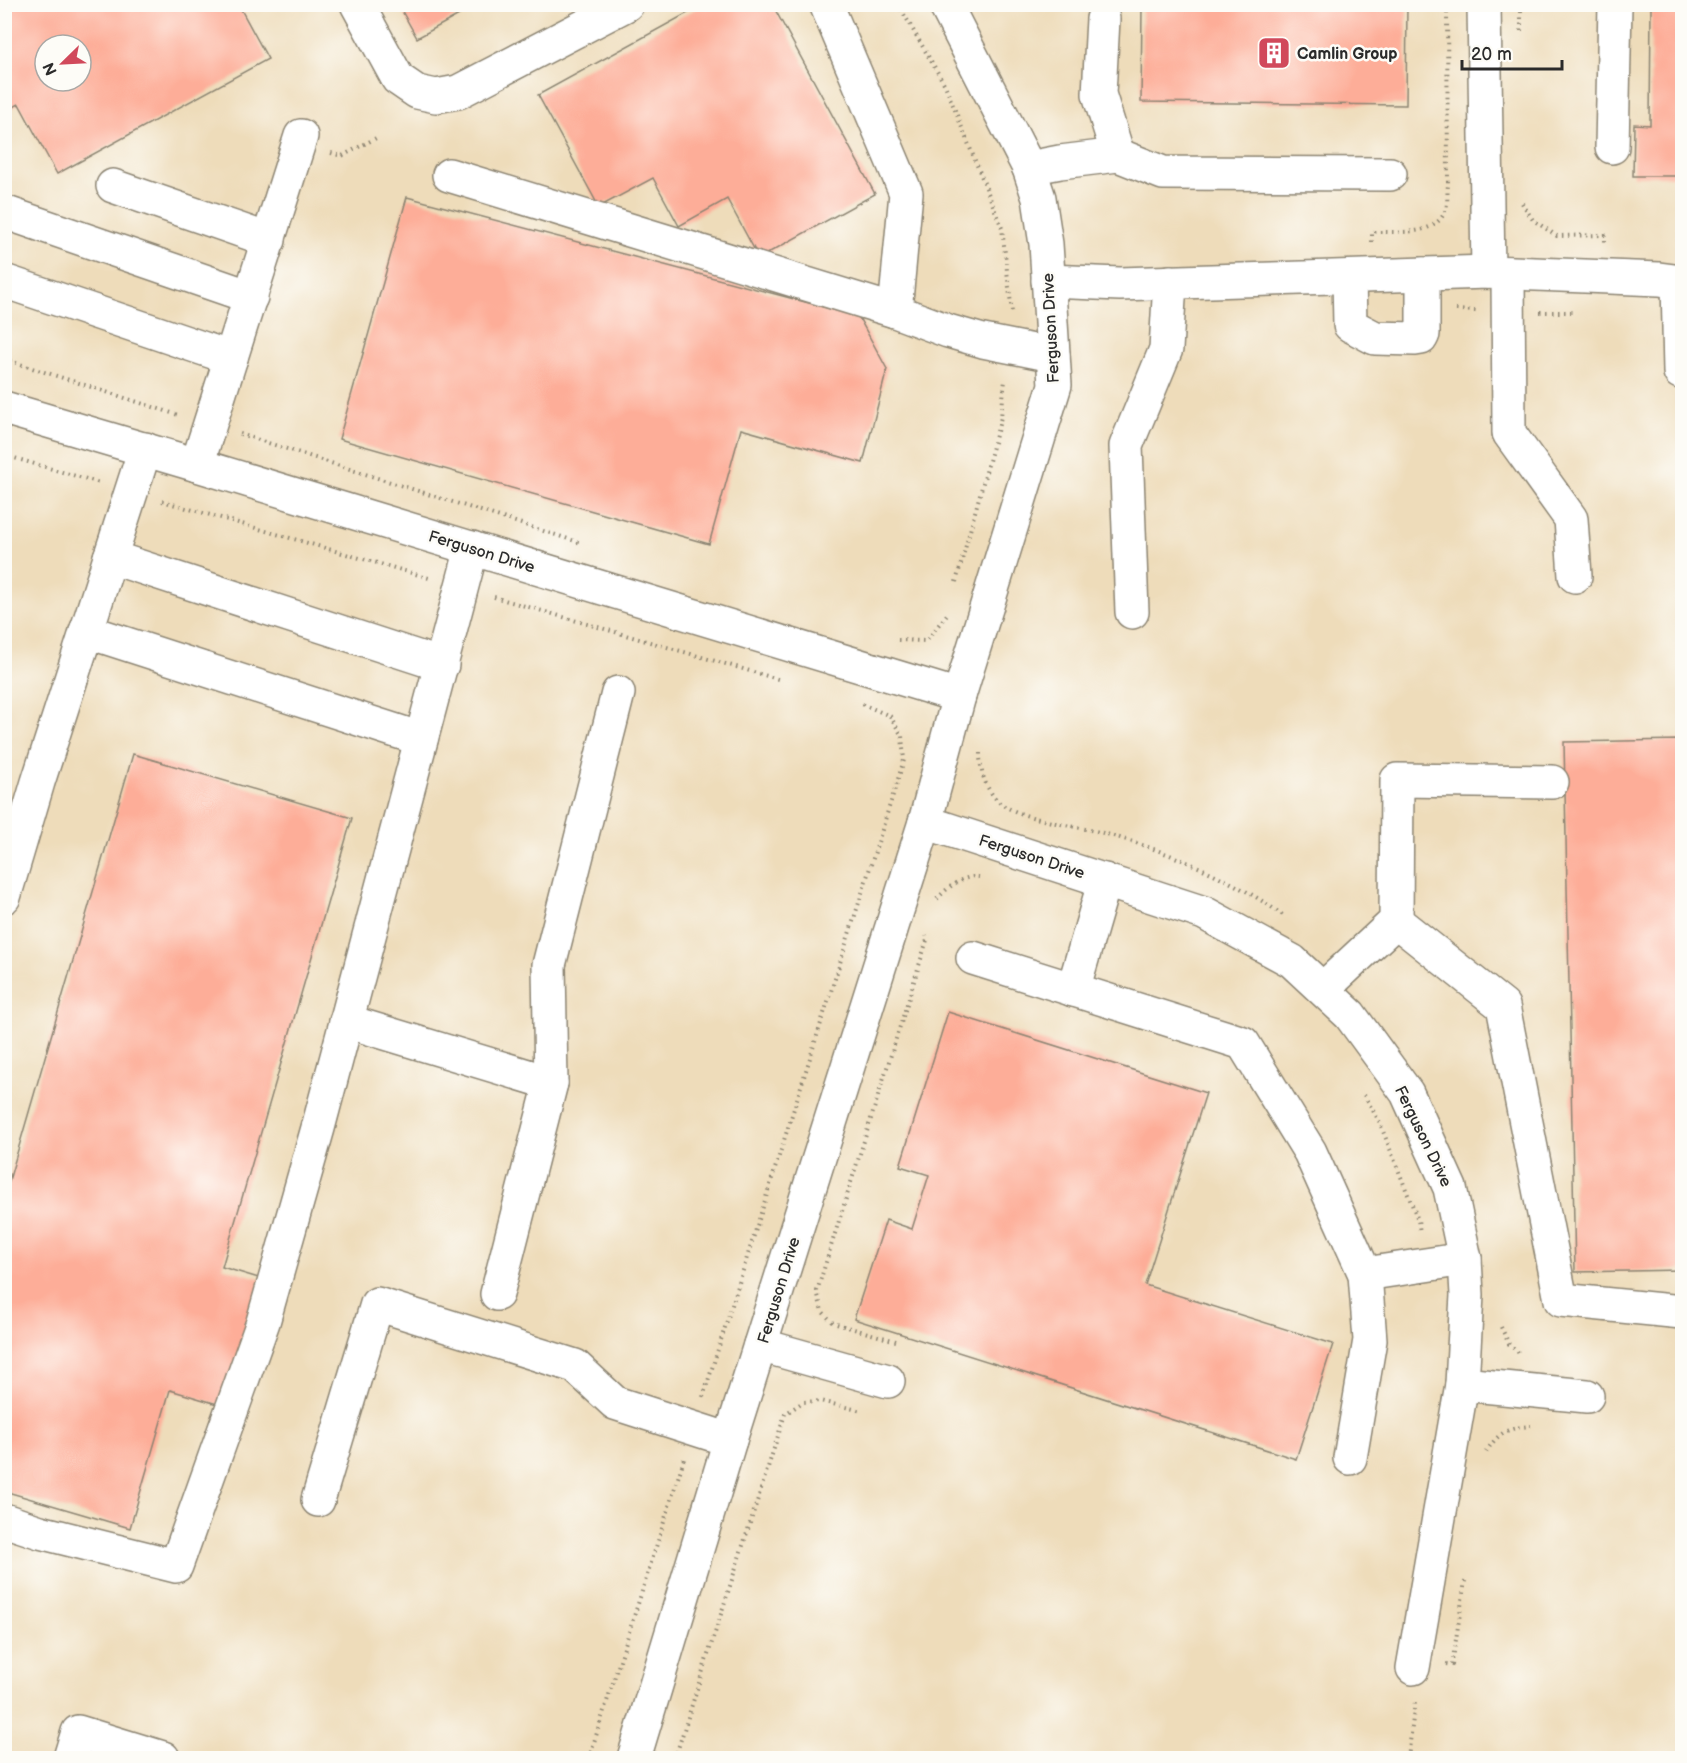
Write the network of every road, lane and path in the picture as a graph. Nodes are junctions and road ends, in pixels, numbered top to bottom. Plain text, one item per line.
1 (357, 4) edge
2 (627, 4) edge
3 (826, 4) edge
4 (898, 4) edge
5 (945, 4) edge
6 (1484, 4) edge
7 (1615, 4) edge
8 (1102, 19) dead end
9 (376, 138) dead end
10 (300, 139) joint
11 (1612, 147) dead end
12 (1118, 155) junction
13 (1029, 168) junction
14 (1390, 174) dead end
15 (449, 175) dead end
16 (113, 186) dead end
17 (4, 212) edge
18 (269, 240) junction
19 (1498, 273) junction
20 (1424, 274) junction
21 (1349, 277) junction
22 (4, 281) edge
23 (1048, 281) junction
24 (1170, 282) junction
25 (1680, 282) edge
26 (251, 297) junction
27 (895, 311) junction
28 (1008, 346) junction
29 (1053, 355) junction
30 (231, 358) junction
31 (4, 359) edge
32 (1680, 372) dead end
33 (4, 408) edge
34 (209, 424) junction
35 (145, 449) junction
36 (4, 455) edge
37 (197, 465) junction
38 (131, 492) junction
39 (585, 545) dead end
40 (472, 548) junction
41 (110, 557) junction
42 (1575, 576) dead end
43 (462, 587) junction
44 (954, 590) dead end
45 (951, 602) dead end
46 (1132, 612) dead end
47 (86, 631) junction
48 (893, 640) dead end
49 (442, 665) junction
50 (789, 682) dead end
51 (618, 693) dead end
52 (959, 696) junction
53 (857, 702) dead end
54 (421, 739) junction
55 (981, 745) dead end
56 (1552, 782) dead end
57 (925, 822) junction
58 (984, 878) dead end
59 (1105, 880) junction
60 (4, 897) edge
61 (932, 905) dead end
62 (1290, 920) dead end
63 (1396, 921) junction
64 (925, 931) dead end
65 (973, 958) dead end
66 (1323, 989) junction
67 (1073, 990) junction
68 (346, 1021) junction
69 (551, 1083) junction
70 (1362, 1092) dead end
71 (1465, 1259) junction
72 (1426, 1264) junction
73 (1365, 1274) junction
74 (497, 1294) dead end
75 (1683, 1311) edge
76 (1500, 1320) dead end
77 (896, 1341) dead end
78 (760, 1345) junction
79 (1530, 1356) dead end
80 (888, 1382) dead end
81 (1462, 1384) junction
82 (1587, 1396) dead end
83 (865, 1412) dead end
84 (1540, 1426) dead end
85 (693, 1428) junction
86 (730, 1440) junction
87 (1484, 1456) dead end
88 (1350, 1458) dead end
89 (318, 1500) dead end
90 (4, 1520) edge
91 (1466, 1572) dead end
92 (1452, 1665) dead end
93 (1413, 1668) joint
94 (70, 1758) edge
95 (163, 1758) edge
96 (589, 1758) edge
97 (634, 1758) edge
98 (675, 1758) edge
99 (1408, 1758) edge

1 - 2 street
3 - 27 street
4 - 28 path
5 - 13 street, Ferguson Drive
6 - 19 street
7 - 11 street
8 - 12 street
9 - 10 path
10 - 18 street
12 - 13 street
12 - 14 street
13 - 23 street, Ferguson Drive
15 - 27 street
16 - 18 street
17 - 26 street
18 - 26 street
19 - 20 street
19 - 25 street
19 - 42 street
20 - 21 street
20 - 21 street
21 - 24 street
22 - 30 street
23 - 24 street
23 - 29 street, Ferguson Drive
24 - 46 street
25 - 32 street
26 - 30 street
27 - 28 street
28 - 29 street
28 - 44 path
29 - 52 street, Ferguson Drive
30 - 34 street
31 - 34 path
33 - 35 street, Ferguson Drive
34 - 37 street
34 - 39 path
35 - 37 street, Ferguson Drive
35 - 38 street
36 - 38 path
37 - 40 street, Ferguson Drive
38 - 41 street
38 - 43 path
40 - 43 street
40 - 52 street, Ferguson Drive
41 - 47 street
41 - 49 street
43 - 49 street
43 - 50 path
45 - 48 path
47 - 54 street
47 - 60 street
49 - 54 street
51 - 69 street
52 - 57 street, Ferguson Drive
53 - 85 path
54 - 68 street
55 - 62 path
56 - 63 street
57 - 59 street, Ferguson Drive
57 - 78 street, Ferguson Drive
58 - 61 path
59 - 66 street, Ferguson Drive
59 - 67 street
63 - 66 street
63 - 75 street
64 - 77 path
65 - 67 street
66 - 71 street, Ferguson Drive
67 - 73 street
68 - 69 street
68 - 90 street
69 - 74 street
70 - 72 path
71 - 72 street
71 - 81 street, Ferguson Drive
72 - 73 street
73 - 88 street
76 - 79 path
78 - 80 street
78 - 86 street, Ferguson Drive
81 - 82 street
81 - 93 street, Ferguson Drive
83 - 98 path
84 - 87 path
85 - 86 street
85 - 89 street
85 - 96 path
86 - 97 street, Ferguson Drive
91 - 92 path
93 - 99 path
94 - 95 street

